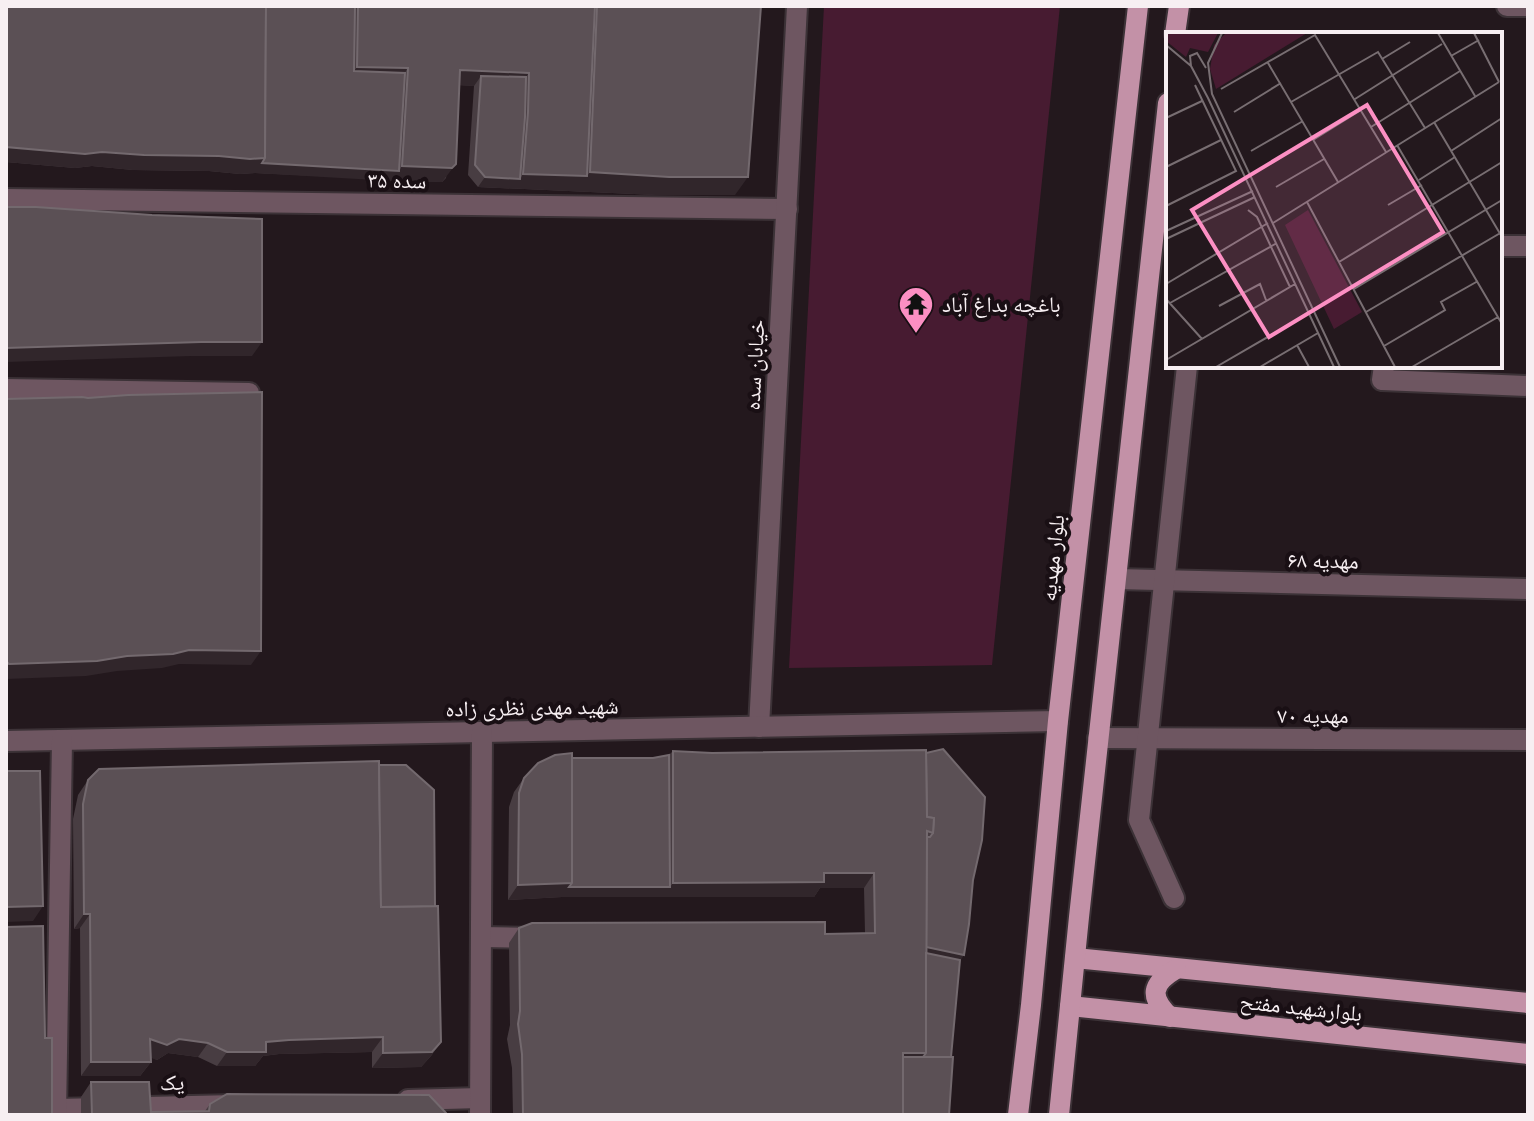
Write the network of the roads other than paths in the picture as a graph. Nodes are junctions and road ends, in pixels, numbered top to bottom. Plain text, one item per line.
1 (797, 6) edge
2 (1138, 6) edge
3 (1179, 6) edge
4 (1507, 6) edge
5 (1528, 6) edge
6 (1175, 32) edge
7 (1166, 138) edge
8 (6, 199) edge
9 (787, 209) junction
10 (1160, 243) edge
11 (1502, 246) edge
12 (1528, 246) edge
13 (1187, 368) edge
14 (1384, 368) edge
15 (1528, 386) edge
16 (6, 389) edge
17 (249, 393) edge
18 (1116, 579) junction
19 (1165, 580) junction
20 (1528, 589) edge
21 (1058, 721) junction
22 (759, 727) junction
23 (482, 732) junction
24 (1098, 738) junction
25 (1147, 739) junction
26 (62, 740) junction
27 (1528, 740) edge
28 (6, 741) edge
29 (1174, 898) dead end
30 (482, 937) junction
31 (560, 938) edge
32 (1075, 958) junction
33 (1176, 969) junction
34 (1528, 1003) edge
35 (1070, 1006) junction
36 (1170, 1017) junction
37 (1528, 1054) edge
38 (386, 1101) edge
39 (260, 1104) edge
40 (480, 1106) edge
41 (56, 1112) edge
42 (1018, 1115) edge
43 (1059, 1115) edge

1 - 9 street, خیابان سده
2 - 21 main road, بلوار مهدیه
3 - 6 main road
4 - 5 street
7 - 10 main road
8 - 9 street, سده ۳۵
9 - 22 street, خیابان سده
10 - 18 main road
11 - 12 street
13 - 19 street
14 - 15 street
16 - 17 street
18 - 19 street, مهدیه ۶۸
18 - 24 main road
19 - 20 street, مهدیه ۶۸
19 - 25 street
21 - 22 street, شهید مهدی نظری زاده
21 - 42 main road, بلوار مهدیه
22 - 23 street, شهید مهدی نظری زاده
23 - 26 street, شهید مهدی نظری زاده
23 - 30 street
24 - 25 street, مهدیه ۷۰
24 - 32 main road
25 - 27 street, مهدیه ۷۰
25 - 29 street
26 - 28 street, شهید مهدی نظری زاده
26 - 41 street
30 - 31 street
30 - 40 street
32 - 33 main road, بلوارشهید مفتح
32 - 35 main road
33 - 34 main road, بلوارشهید مفتح
33 - 36 main road
35 - 36 main road, بلوارشهید مفتح
35 - 43 main road
36 - 37 main road, بلوارشهید مفتح
38 - 40 street
39 - 41 street, یک

